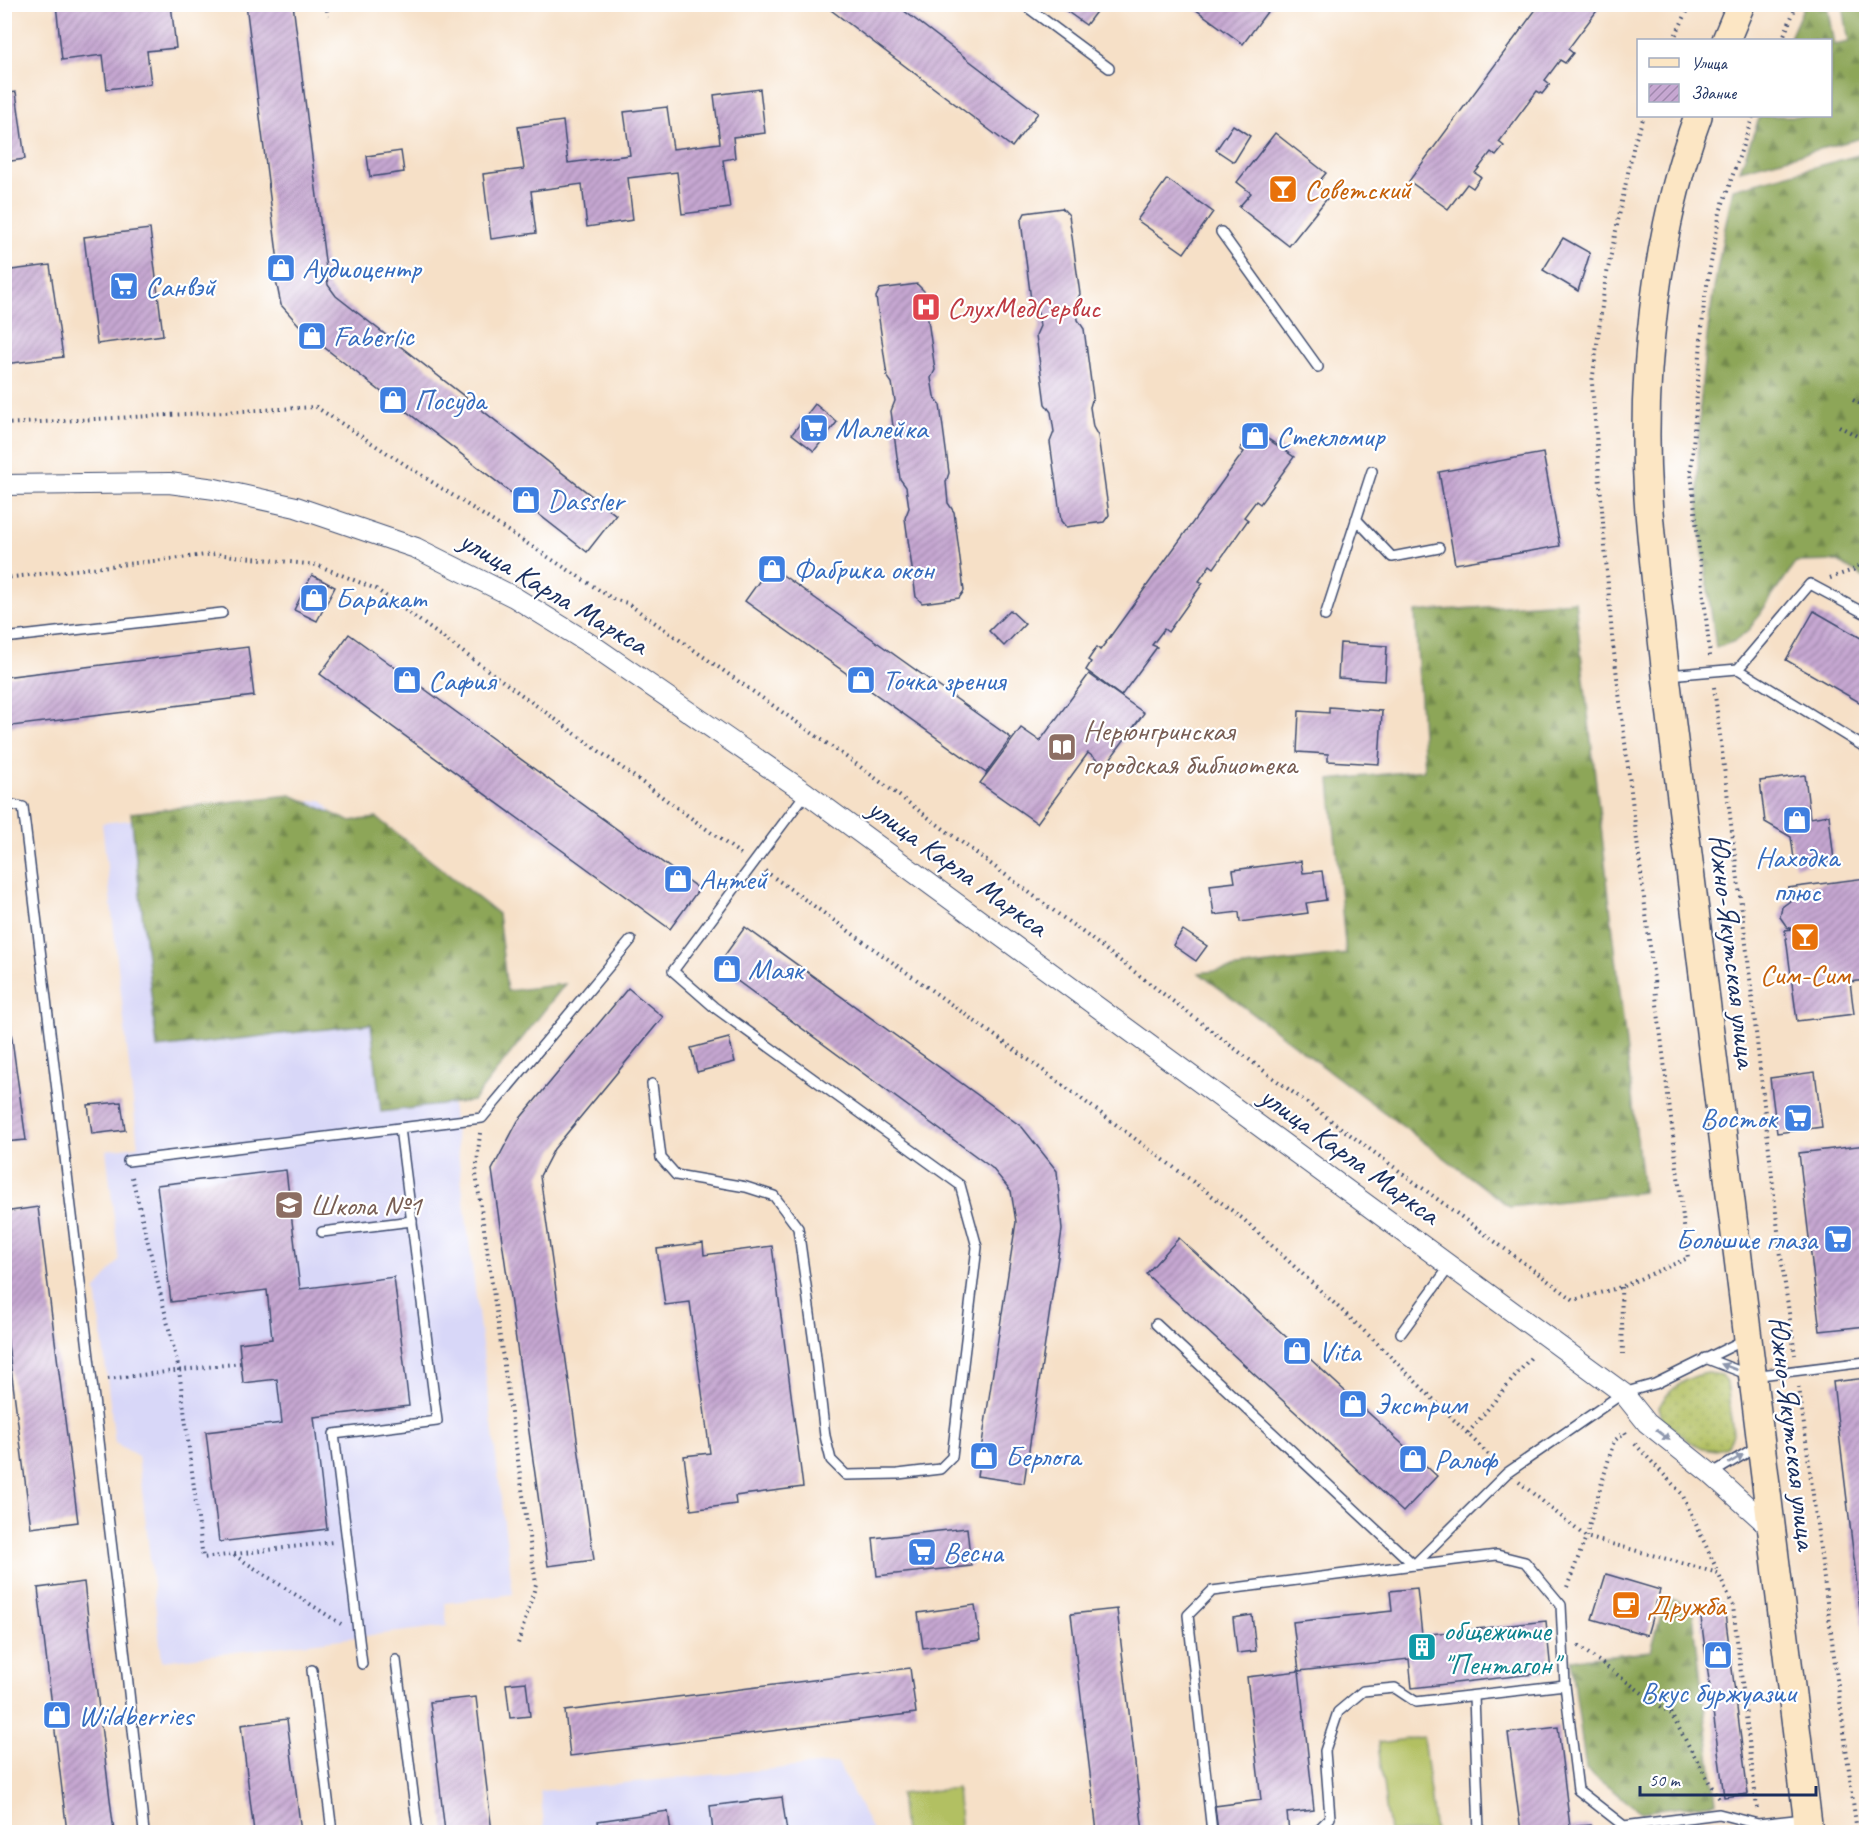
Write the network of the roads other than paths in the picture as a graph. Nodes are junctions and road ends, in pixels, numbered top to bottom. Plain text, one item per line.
1 (1023, 4) edge
2 (1741, 4) edge
3 (1726, 39) edge
4 (1108, 68) dead end
5 (1698, 117) edge
6 (1221, 232) dead end
7 (1318, 367) dead end
8 (1372, 471) dead end
9 (4, 485) edge
10 (1356, 519) junction
11 (1439, 548) dead end
12 (222, 613) dead end
13 (1866, 614) edge
14 (1325, 616) dead end
15 (4, 638) edge
16 (1738, 669) junction
17 (1666, 676) junction
18 (1866, 748) edge
19 (806, 794) junction
20 (4, 803) edge
21 (631, 940) dead end
22 (652, 1084) dead end
23 (400, 1128) junction
24 (128, 1161) road end
25 (412, 1221) junction
26 (322, 1232) dead end
27 (1450, 1266) junction
28 (1156, 1324) dead end
29 (1401, 1333) dead end
30 (1748, 1338) junction
31 (1705, 1358) junction
32 (1866, 1362) edge
33 (1752, 1376) junction
34 (1623, 1393) junction
35 (1761, 1444) junction
36 (1711, 1474) junction
37 (1771, 1528) junction
38 (1414, 1565) junction
39 (396, 1660) dead end
40 (362, 1664) dead end
41 (312, 1670) dead end
42 (1565, 1685) junction
43 (1474, 1696) junction
44 (1808, 1826) edge
45 (144, 1833) edge
46 (332, 1833) edge
47 (418, 1833) edge
48 (1212, 1833) edge
49 (1316, 1833) edge
50 (1479, 1833) edge

1 - 4 lane
2 - 3 street
5 - 17 street, Южно-Якутская улица
6 - 7 lane
8 - 10 lane
9 - 19 street, улица Карла Маркса
10 - 11 lane
10 - 14 lane
12 - 15 lane
13 - 16 lane
16 - 17 lane
16 - 18 lane
17 - 30 street, Южно-Якутская улица
19 - 22 lane
19 - 27 street, улица Карла Маркса
20 - 45 lane
21 - 23 lane
23 - 24 lane
23 - 25 lane
25 - 26 lane
25 - 40 lane
27 - 29 lane
27 - 34 street, улица Карла Маркса
28 - 38 lane
30 - 31 lane
30 - 33 street, Южно-Якутская улица
33 -> 31 lane
31 - 34 lane
32 - 33 lane
33 - 35 street, Южно-Якутская улица
34 -> 36 street, улица Карла Маркса
34 - 38 lane
36 -> 35 lane
35 - 37 street, Южно-Якутская улица
36 - 37 street, улица Карла Маркса
37 - 44 street, Южно-Якутская улица
38 - 42 lane
38 - 48 lane
39 - 47 lane
41 - 46 lane
42 - 43 lane
42 - 44 lane
43 - 49 lane
43 - 50 lane

